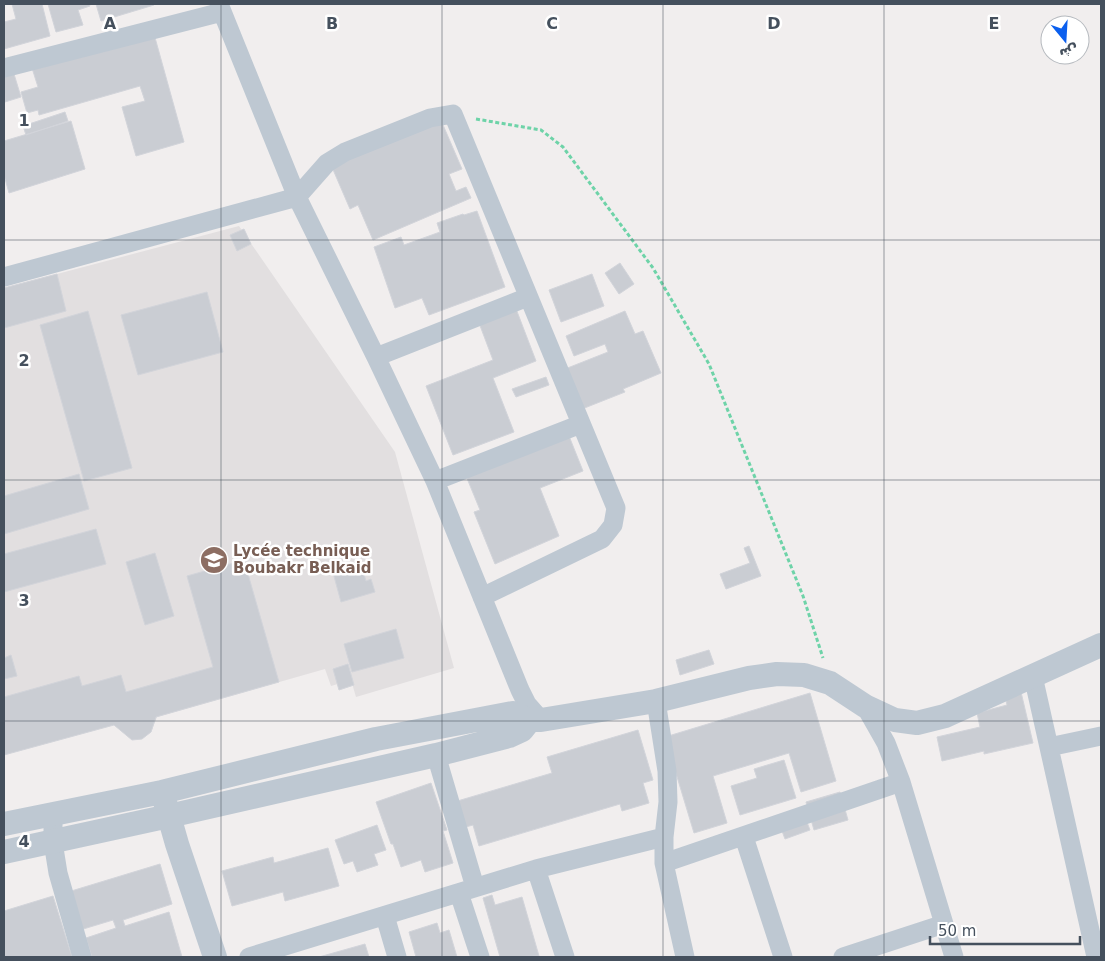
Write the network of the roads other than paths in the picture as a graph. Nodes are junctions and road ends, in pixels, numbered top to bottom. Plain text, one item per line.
1 (220, 8) edge
2 (4, 68) edge
3 (297, 197) junction
4 (4, 277) edge
5 (528, 297) junction
6 (376, 356) junction
7 (581, 424) junction
8 (435, 481) junction
9 (482, 596) junction
10 (1101, 645) edge
11 (1033, 676) junction
12 (656, 700) junction
13 (865, 706) junction
14 (536, 720) junction
15 (1101, 736) edge
16 (376, 739) junction
17 (1049, 747) junction
18 (436, 755) junction
19 (383, 767) junction
20 (901, 782) junction
21 (162, 792) junction
22 (53, 814) junction
23 (169, 816) junction
24 (4, 824) edge
25 (664, 837) junction
26 (744, 837) junction
27 (53, 842) junction
28 (4, 852) edge
29 (664, 863) junction
30 (536, 869) junction
31 (467, 890) junction
32 (385, 916) junction
33 (944, 924) junction
34 (306, 949) edge
35 (82, 957) edge
36 (215, 957) edge
37 (249, 957) edge
38 (398, 957) edge
39 (480, 957) edge
40 (565, 957) edge
41 (685, 957) edge
42 (783, 957) edge
43 (843, 957) edge
44 (954, 957) edge
45 (1096, 957) edge

1 - 2 street
1 - 3 street
3 - 4 street
3 - 5 street
3 - 6 street
5 - 6 street
5 - 7 street
6 - 8 street
7 - 8 street
7 - 9 street
8 - 9 street
9 - 14 street
10 - 11 street
11 - 13 street
11 - 17 street
12 - 13 street
12 - 14 street
12 - 25 street
13 - 20 street
14 - 16 street
14 - 18 street
15 - 17 street
16 - 19 street
16 - 21 street
17 - 45 street
18 - 19 street
18 - 31 street
19 - 23 street
20 - 26 street
20 - 33 street
21 - 22 street
21 - 23 street
22 - 24 street
22 - 27 street
23 - 27 street
23 - 36 street
25 - 29 street
25 - 30 street
26 - 29 street
26 - 42 street
27 - 28 street
27 - 35 street
29 - 41 street
30 - 31 street
30 - 40 street
31 - 32 street
31 - 39 street
32 - 34 street
32 - 38 street
33 - 43 street
33 - 44 street
34 - 37 street

